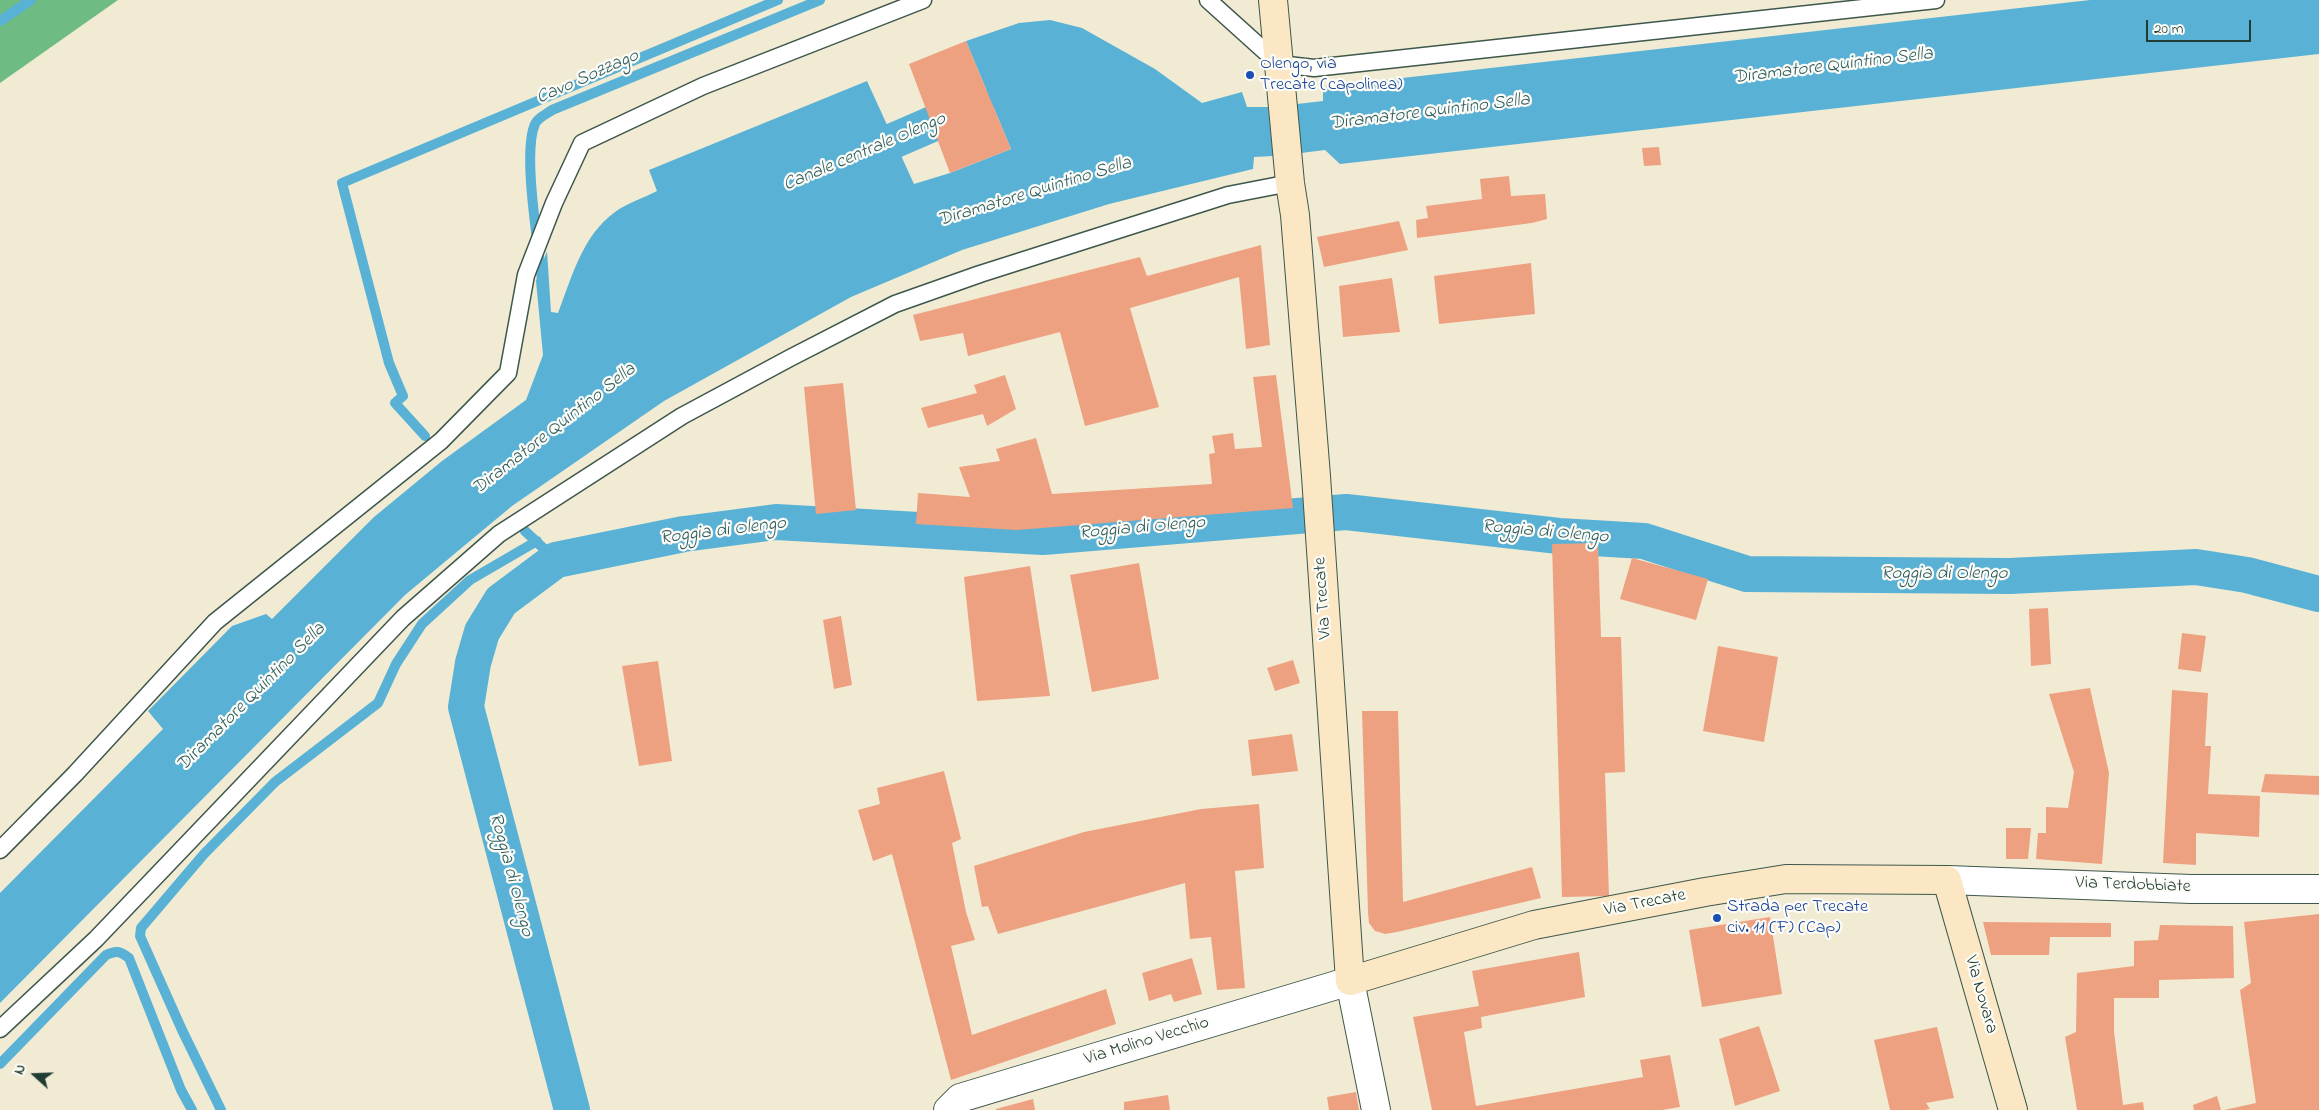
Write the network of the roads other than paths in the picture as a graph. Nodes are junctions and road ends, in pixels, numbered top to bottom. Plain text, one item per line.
1 (923, 0) edge
2 (1208, 0) edge
3 (1273, 0) edge
4 (1936, 0) edge
5 (1279, 64) junction
6 (1290, 183) junction
7 (0, 850) edge
8 (1947, 880) junction
9 (2319, 888) edge
10 (1350, 980) junction
11 (0, 1029) edge
12 (948, 1110) edge
13 (1376, 1110) edge
14 (2013, 1110) edge

1 - 7 lane
2 - 5 lane
3 - 5 main road, Via Trecate
4 - 5 lane
5 - 6 main road, Via Trecate
6 - 10 main road, Via Trecate
6 - 11 lane
8 - 9 street, Via Terdobbiate
8 - 10 main road, Via Trecate
8 - 14 main road, Via Novara
10 - 12 street, Via Molino Vecchio
10 - 13 street, Via Trecate

